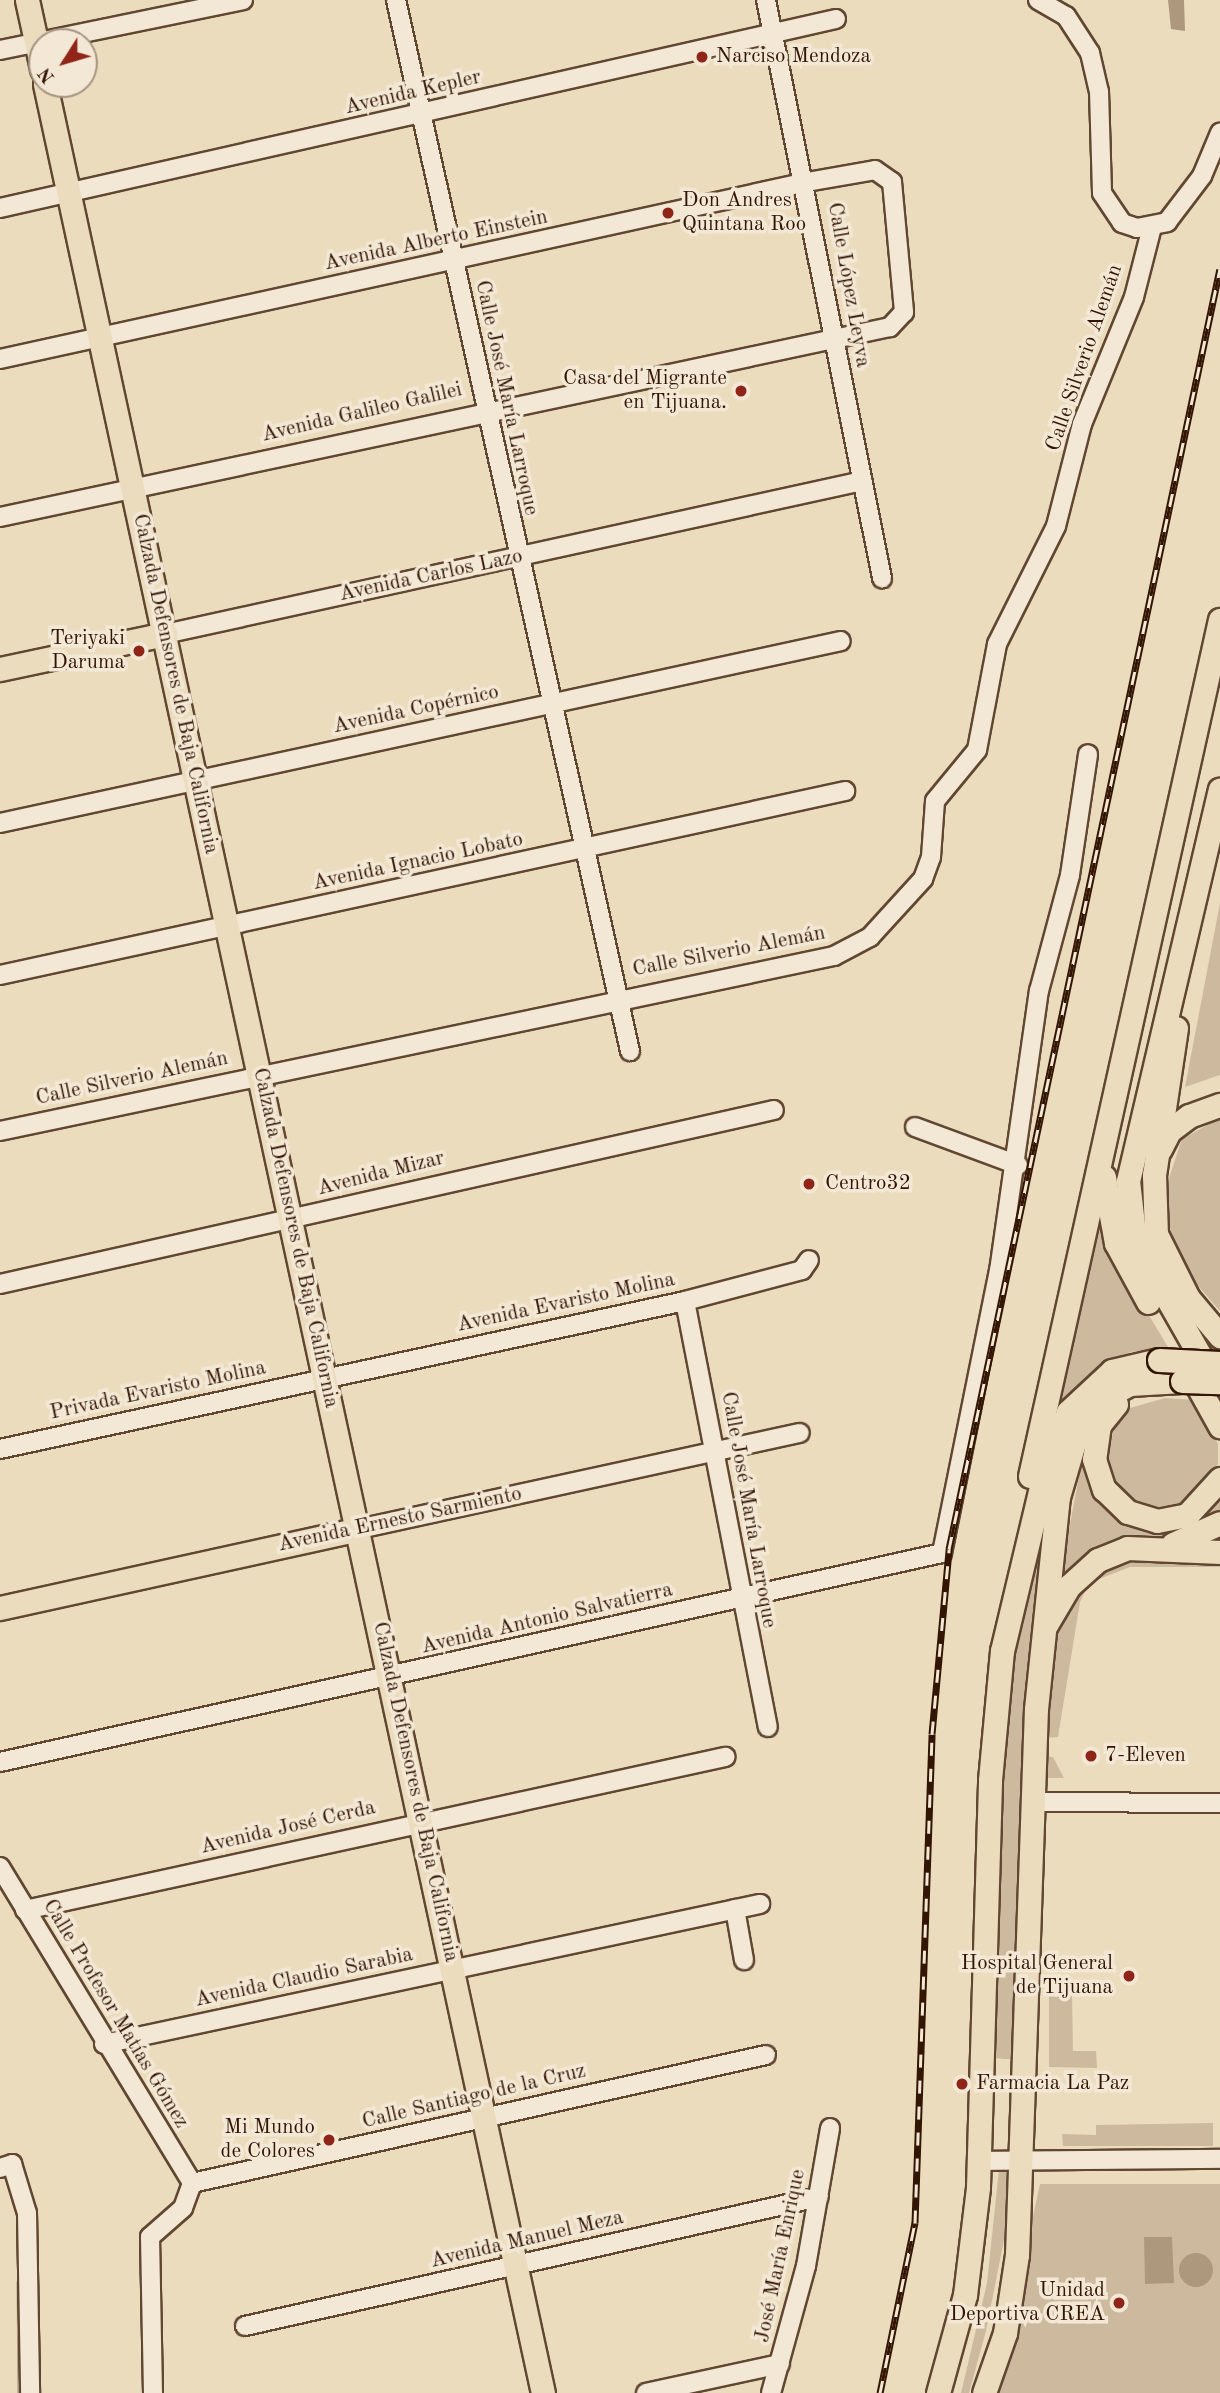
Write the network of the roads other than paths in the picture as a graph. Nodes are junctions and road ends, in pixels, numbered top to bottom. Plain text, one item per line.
1 (27, 0) edge
2 (243, 0) edge
3 (396, 0) edge
4 (766, 0) edge
5 (1038, 0) edge
6 (836, 19) dead end
7 (33, 28) edge
8 (98, 30) edge
9 (774, 34) junction
10 (28, 45) edge
11 (0, 50) edge
12 (48, 98) edge
13 (421, 114) junction
14 (1220, 133) edge
15 (807, 182) junction
16 (69, 194) junction
17 (0, 208) edge
18 (1152, 227) junction
19 (453, 261) junction
20 (899, 321) joint
21 (833, 336) junction
22 (100, 337) junction
23 (0, 359) edge
24 (485, 409) junction
25 (862, 481) junction
26 (133, 488) junction
27 (0, 517) edge
28 (517, 558) junction
29 (882, 578) dead end
30 (1220, 620) edge
31 (165, 634) junction
32 (841, 640) dead end
33 (0, 668) edge
34 (549, 704) junction
35 (1088, 754) dead end
36 (196, 780) junction
37 (1220, 790) edge
38 (845, 791) dead end
39 (0, 823) edge
40 (581, 851) junction
41 (227, 926) junction
42 (1179, 967) junction
43 (0, 975) edge
44 (618, 997) junction
45 (630, 1051) dead end
46 (260, 1074) junction
47 (1220, 1105) edge
48 (774, 1110) dead end
49 (915, 1127) dead end
50 (0, 1131) edge
51 (1157, 1155) junction
52 (1102, 1157) junction
53 (1017, 1165) junction
54 (290, 1221) junction
55 (808, 1259) dead end
56 (0, 1284) edge
57 (685, 1301) junction
58 (1220, 1336) edge
59 (1220, 1363) edge
60 (1168, 1374) junction
61 (326, 1378) junction
62 (1220, 1382) edge
63 (1220, 1390) edge
64 (1220, 1426) edge
65 (800, 1433) dead end
66 (0, 1449) edge
67 (716, 1450) junction
68 (1220, 1479) edge
69 (1220, 1523) edge
70 (359, 1529) junction
71 (1160, 1548) junction
72 (1220, 1552) edge
73 (739, 1599) junction
74 (0, 1608) edge
75 (1043, 1630) junction
76 (1002, 1651) junction
77 (391, 1678) junction
78 (768, 1727) dead end
79 (725, 1757) dead end
80 (0, 1762) edge
81 (1032, 1802) junction
82 (1220, 1803) edge
83 (421, 1821) junction
84 (0, 1867) edge
85 (760, 1904) dead end
86 (735, 1909) junction
87 (25, 1910) junction
88 (744, 1960) dead end
89 (453, 1969) junction
90 (104, 2044) junction
91 (766, 2055) dead end
92 (485, 2118) junction
93 (830, 2128) dead end
94 (1220, 2159) edge
95 (1024, 2160) junction
96 (980, 2161) junction
97 (6, 2166) edge
98 (192, 2183) junction
99 (819, 2197) junction
100 (516, 2265) junction
101 (245, 2326) dead end
102 (780, 2364) junction
103 (30, 2393) edge
104 (153, 2393) edge
105 (543, 2393) edge
106 (646, 2393) edge
107 (771, 2393) edge
108 (938, 2393) edge
109 (984, 2393) edge

1 - 7 main road
2 - 8 street
3 - 13 street, Calle José María Larroque
4 - 9 street, Calle López Leyva
5 - 18 street
6 - 9 street, Avenida Kepler
9 - 13 street, Avenida Kepler
9 - 15 street, Calle López Leyva
10 - 11 street
12 - 16 main road, Calzada Defensores de Baja California
13 - 16 street, Avenida Kepler
13 - 19 street, Calle José María Larroque
14 - 18 street
15 - 19 street, Avenida Alberto Einstein
15 - 20 street, Avenida Alberto Einstein
15 - 21 street, Calle López Leyva
16 - 17 street, Avenida Kepler
16 - 22 main road, Calzada Defensores de Baja California
18 - 44 street, Calle Silverio Alemán
19 - 22 street, Avenida Alberto Einstein
19 - 24 street, Calle José María Larroque
20 - 21 street, Avenida Galileo Galilei
21 - 24 street, Avenida Galileo Galilei
21 - 25 street, Calle López Leyva
22 - 23 street, Avenida Alberto Einstein
22 - 26 main road, Calzada Defensores de Baja California
24 - 26 street, Avenida Galileo Galilei
24 - 28 street, Calle José María Larroque
25 - 28 street, Avenida Carlos Lazo
25 - 29 street, Calle López Leyva
26 - 27 street, Avenida Galileo Galilei
26 - 31 main road, Calzada Defensores de Baja California
28 - 31 street, Avenida Carlos Lazo
28 - 34 street, Calle José María Larroque
30 - 52 main road
31 - 33 main road, Avenida Carlos Lazo
31 - 36 main road, Calzada Defensores de Baja California
32 - 34 street, Avenida Copérnico
34 - 36 street, Avenida Copérnico
34 - 40 street, Calle José María Larroque
35 - 53 street
36 - 39 street, Avenida Copérnico
36 - 41 main road, Calzada Defensores de Baja California
37 - 42 main road
38 - 40 street, Avenida Ignacio Lobato
40 - 41 street, Avenida Ignacio Lobato
40 - 44 street, Calle José María Larroque
41 - 43 street, Avenida Ignacio Lobato
41 - 46 main road, Calzada Defensores de Baja California
42 - 51 main road
42 - 63 main road
44 - 45 street, Calle José María Larroque
44 - 46 street, Calle Silverio Alemán
46 - 50 street, Calle Silverio Alemán
46 - 54 main road, Calzada Defensores de Baja California
47 - 51 main road
48 - 54 street, Avenida Mizar
49 - 53 street
51 - 58 main road
52 - 64 main road
52 - 76 main road
53 - 73 street, Avenida Antonio Salvatierra
54 - 56 street, Avenida Mizar
54 - 61 main road, Calzada Defensores de Baja California
55 - 57 street, Avenida Evaristo Molina
57 - 61 street, Avenida Evaristo Molina
57 - 67 street, Calle José María Larroque
59 - 60 main road, bridge
60 - 62 main road, bridge
60 - 68 main road
60 - 75 main road
60 - 76 main road
61 - 66 street, Privada Evaristo Molina
61 - 70 main road, Calzada Defensores de Baja California
65 - 67 street, Avenida Ernesto Sarmiento
67 - 70 street, Avenida Ernesto Sarmiento
67 - 73 street, Calle José María Larroque
69 - 71 main road
70 - 74 main road, Avenida Ernesto Sarmiento
70 - 77 main road, Calzada Defensores de Baja California
71 - 72 main road
71 - 75 main road
73 - 77 street, Avenida Antonio Salvatierra
73 - 78 street, Calle José María Larroque
75 - 81 main road
76 - 96 main road
77 - 80 street, Avenida Antonio Salvatierra
77 - 83 main road, Calzada Defensores de Baja California
79 - 83 street, Avenida José Cerda
81 - 82 street
81 - 95 main road
83 - 87 street, Avenida José Cerda
83 - 89 main road, Calzada Defensores de Baja California
84 - 87 street, Calle Profesor Matías Gómez
85 - 86 street, Avenida Claudio Sarabia
86 - 88 street
86 - 89 street, Avenida Claudio Sarabia
87 - 90 street, Calle Profesor Matías Gómez
89 - 90 street, Avenida Claudio Sarabia
89 - 92 main road, Calzada Defensores de Baja California
90 - 98 street, Calle Profesor Matías Gómez
91 - 92 street, Calle Santiago de la Cruz
92 - 98 street, Calle Santiago de la Cruz
92 - 100 main road, Calzada Defensores de Baja California
93 - 99 street, José María Enrique
94 - 95 street
95 - 96 street
95 - 109 main road
96 - 108 main road
97 - 103 street
98 - 104 street
99 - 100 street, Avenida Manuel Meza
99 - 102 street, José María Enrique
100 - 101 street, Avenida Manuel Meza
100 - 105 main road, Calzada Defensores de Baja California
102 - 106 street
102 - 107 street, José María Enrique

